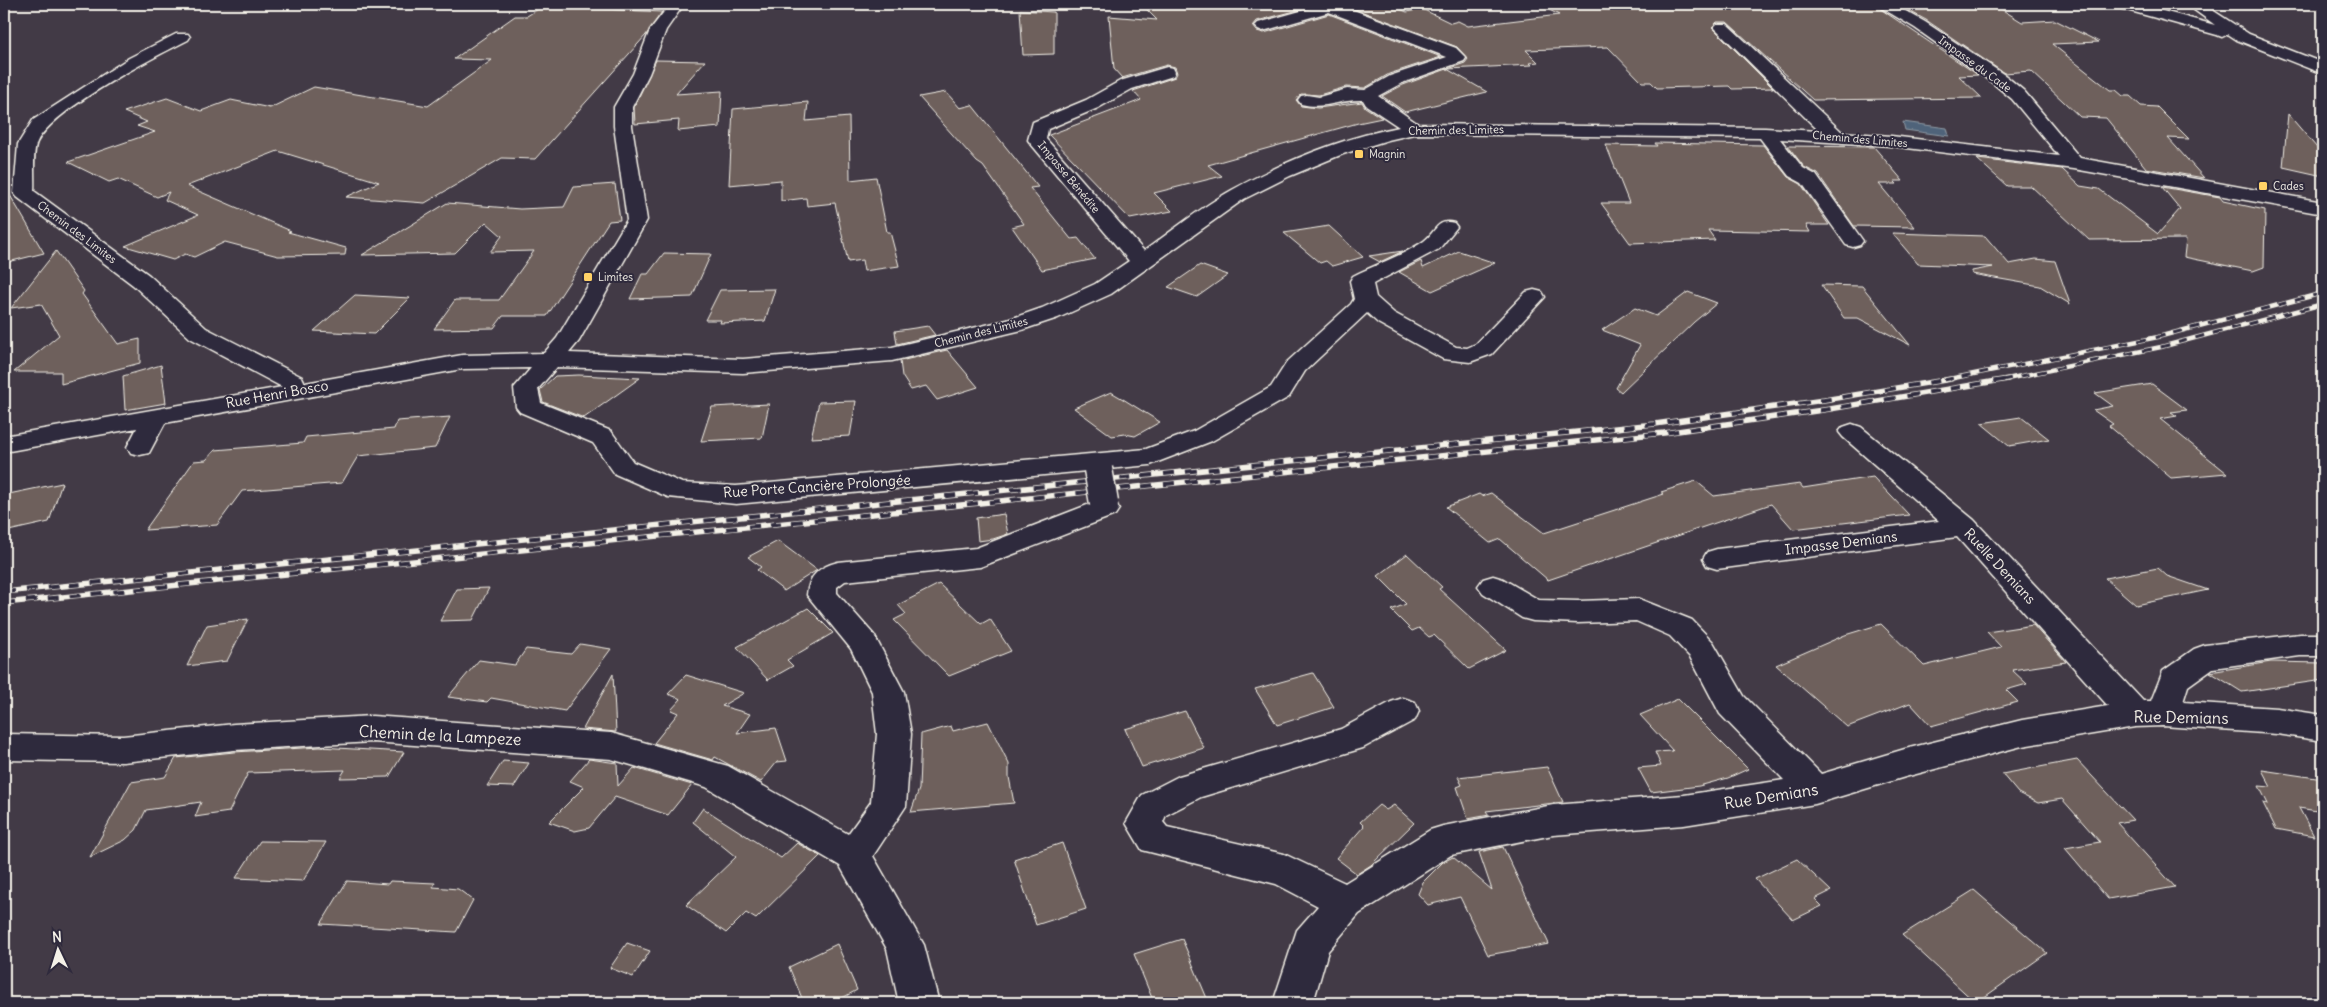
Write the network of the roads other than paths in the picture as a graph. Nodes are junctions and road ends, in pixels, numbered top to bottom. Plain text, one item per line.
1 (677, 4) edge
2 (1882, 4) edge
3 (2120, 4) edge
4 (2193, 4) edge
5 (1326, 6) edge
6 (1263, 26) dead end
7 (1722, 27) dead end
8 (2243, 37) junction
9 (182, 38) dead end
10 (2323, 69) edge
11 (1167, 72) dead end
12 (1369, 95) junction
13 (1307, 100) dead end
14 (1414, 129) junction
15 (1765, 133) junction
16 (1836, 137) junction
17 (2074, 163) junction
18 (2321, 207) edge
19 (1447, 227) dead end
20 (1853, 241) dead end
21 (1142, 262) junction
22 (1363, 290) junction
23 (1534, 297) dead end
24 (552, 360) junction
25 (295, 391) junction
26 (156, 416) junction
27 (1852, 432) dead end
28 (4, 444) edge
29 (140, 447) dead end
30 (1098, 466) junction
31 (1964, 527) junction
32 (1717, 559) dead end
33 (1493, 586) dead end
34 (2323, 645) edge
35 (1403, 711) dead end
36 (2149, 713) junction
37 (2323, 728) edge
38 (4, 747) edge
39 (1815, 790) junction
40 (852, 855) junction
41 (1346, 902) junction
42 (919, 1003) edge
43 (1293, 1003) edge

1 - 24 street
2 - 17 street, Impasse du Cade
3 - 8 street
4 - 8 street
5 - 6 street
5 - 12 street
7 - 16 street
8 - 10 street
9 - 25 street, Chemin des Limites
11 - 21 street, Impasse Bénédite
12 - 13 street
12 - 14 street
14 - 15 street, Chemin des Limites
14 - 21 street, Chemin des Limites
15 - 16 street, Chemin des Limites
15 - 20 street
16 - 17 street, Chemin des Limites
17 - 18 street, Chemin des Limites
19 - 22 street
21 - 24 street, Chemin des Limites
22 - 23 street
22 - 30 street, Rue Porte Cancière Prolongée
24 - 25 street, Rue Henri Bosco
24 - 30 street, Rue Porte Cancière Prolongée
25 - 26 street, Rue Henri Bosco
26 - 28 street, Rue Henri Bosco
26 - 29 street
27 - 31 street, Ruelle Demians
30 - 40 street, bridge
31 - 32 street, Impasse Demians
31 - 36 street, Ruelle Demians
33 - 39 street
34 - 36 street
35 - 41 street
36 - 37 street, Rue Demians
36 - 39 street, Rue Demians
38 - 40 street, Chemin de la Lampeze
39 - 41 street, Rue Demians
40 - 42 street
41 - 43 street, Rue Demians

